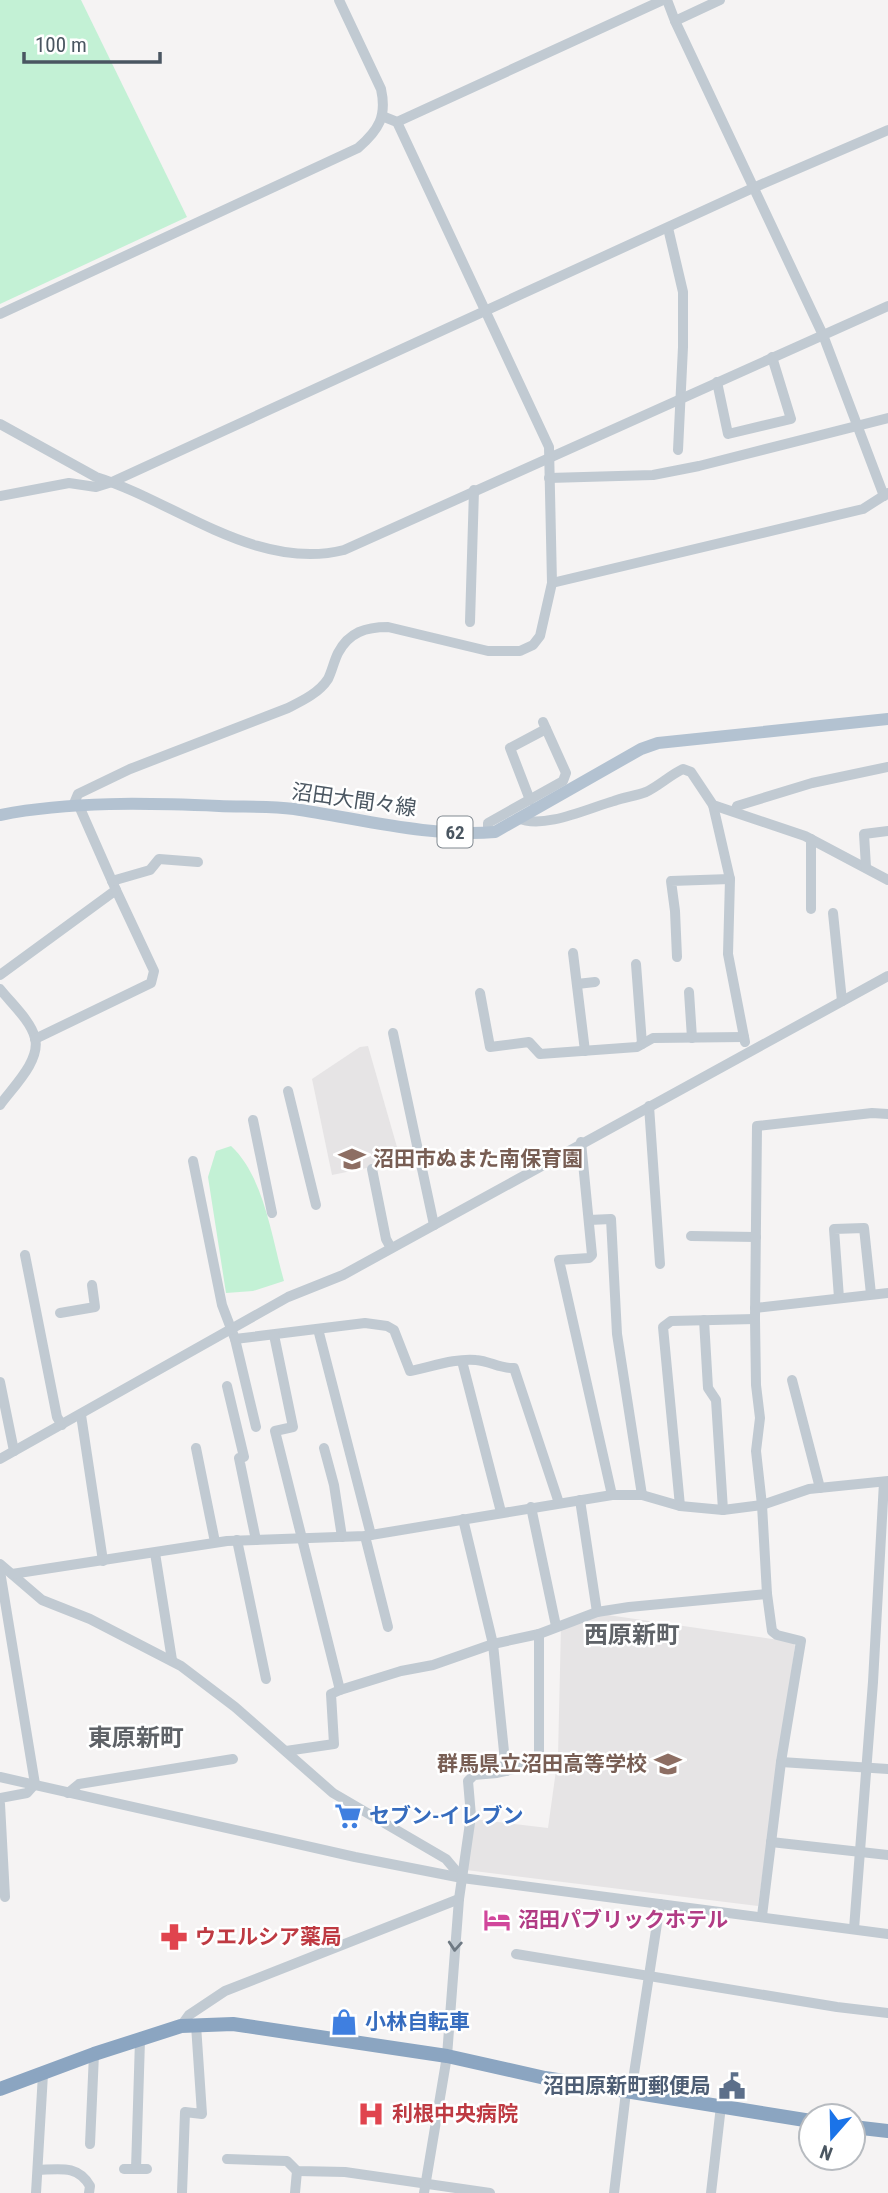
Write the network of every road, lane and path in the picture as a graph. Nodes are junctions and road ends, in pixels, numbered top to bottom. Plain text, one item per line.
1 (339, 0) edge
2 (665, 0) edge
3 (720, 0) edge
4 (674, 21) junction
5 (382, 116) junction
6 (397, 122) junction
7 (888, 130) edge
8 (753, 188) junction
9 (668, 228) junction
10 (888, 306) edge
11 (485, 310) junction
12 (0, 314) edge
13 (823, 335) junction
14 (772, 357) junction
15 (717, 382) junction
16 (681, 398) junction
17 (888, 418) edge
18 (0, 424) edge
19 (858, 427) junction
20 (678, 450) dead end
21 (550, 457) junction
22 (549, 478) junction
23 (112, 482) junction
24 (474, 491) junction
25 (886, 495) edge
26 (0, 496) edge
27 (552, 583) junction
28 (470, 622) dead end
29 (888, 719) edge
30 (888, 767) edge
31 (530, 800) junction
32 (713, 805) junction
33 (76, 806) junction
34 (734, 811) junction
35 (0, 815) edge
36 (519, 818) junction
37 (888, 831) edge
38 (488, 832) junction
39 (811, 839) junction
40 (198, 862) dead end
41 (866, 867) junction
42 (730, 879) junction
43 (888, 880) edge
44 (114, 886) junction
45 (811, 909) dead end
46 (833, 913) dead end
47 (573, 953) dead end
48 (677, 957) dead end
49 (636, 964) dead end
50 (0, 975) edge
51 (888, 976) edge
52 (595, 982) dead end
53 (577, 984) junction
54 (0, 989) edge
55 (689, 992) dead end
56 (480, 993) dead end
57 (842, 1001) junction
58 (393, 1033) dead end
59 (744, 1037) junction
60 (692, 1038) junction
61 (35, 1039) junction
62 (642, 1044) junction
63 (585, 1051) junction
64 (747, 1053) junction
65 (288, 1091) dead end
66 (0, 1105) edge
67 (649, 1106) junction
68 (888, 1114) edge
69 (253, 1120) dead end
70 (582, 1142) junction
71 (192, 1161) dead end
72 (372, 1169) dead end
73 (316, 1205) dead end
74 (272, 1213) dead end
75 (589, 1220) junction
76 (434, 1225) junction
77 (691, 1236) dead end
78 (756, 1237) junction
79 (391, 1248) junction
80 (25, 1255) dead end
81 (660, 1264) dead end
82 (92, 1285) dead end
83 (872, 1294) junction
84 (888, 1294) edge
85 (839, 1298) junction
86 (60, 1313) dead end
87 (755, 1313) junction
88 (704, 1320) junction
89 (318, 1329) junction
90 (234, 1334) junction
91 (274, 1335) junction
92 (462, 1361) junction
93 (792, 1380) dead end
94 (0, 1382) edge
95 (227, 1386) dead end
96 (81, 1415) junction
97 (62, 1425) junction
98 (256, 1427) dead end
99 (196, 1448) dead end
100 (324, 1448) dead end
101 (14, 1451) junction
102 (0, 1459) edge
103 (886, 1482) edge
104 (820, 1488) junction
105 (612, 1495) junction
106 (642, 1495) junction
107 (580, 1500) junction
108 (559, 1503) junction
109 (762, 1505) junction
110 (680, 1506) junction
111 (531, 1507) junction
112 (723, 1510) junction
113 (501, 1512) junction
114 (463, 1519) junction
115 (368, 1535) junction
116 (342, 1536) junction
117 (302, 1538) junction
118 (237, 1540) junction
119 (256, 1540) junction
120 (215, 1542) junction
121 (155, 1553) junction
122 (103, 1561) junction
123 (0, 1564) edge
124 (0, 1571) edge
125 (12, 1574) junction
126 (767, 1594) junction
127 (597, 1612) junction
128 (556, 1626) junction
129 (388, 1628) dead end
130 (539, 1634) junction
131 (493, 1644) junction
132 (172, 1660) junction
133 (265, 1679) dead end
134 (340, 1690) junction
135 (286, 1751) junction
136 (233, 1759) dead end
137 (781, 1762) junction
138 (866, 1767) junction
139 (888, 1769) edge
140 (506, 1771) junction
141 (0, 1777) edge
142 (34, 1784) junction
143 (68, 1793) junction
144 (0, 1798) edge
145 (0, 1804) edge
146 (771, 1842) junction
147 (859, 1852) junction
148 (888, 1855) edge
149 (462, 1878) junction
150 (5, 1897) dead end
151 (459, 1899) junction
152 (660, 1903) junction
153 (762, 1916) junction
154 (854, 1929) junction
155 (888, 1934) edge
156 (516, 1954) dead end
157 (650, 1976) junction
158 (888, 2013) edge
159 (188, 2025) junction
160 (140, 2040) junction
161 (94, 2054) junction
162 (447, 2056) junction
163 (43, 2074) junction
164 (0, 2089) edge
165 (629, 2093) junction
166 (721, 2106) junction
167 (797, 2119) edge
168 (867, 2129) edge
169 (888, 2131) edge
170 (90, 2144) dead end
171 (227, 2159) dead end
172 (124, 2169) dead end
173 (39, 2170) junction
174 (297, 2171) junction
175 (424, 2188) edge
176 (36, 2193) edge
177 (89, 2193) edge
178 (182, 2193) edge
179 (295, 2193) edge
180 (490, 2193) edge
181 (614, 2193) edge
182 (711, 2193) edge

1 - 5 street
2 - 4 street
2 - 6 street
3 - 4 street
4 - 8 street
5 - 6 street
5 - 12 street
6 - 11 street
7 - 8 street
8 - 9 street
8 - 13 street
9 - 11 street
9 - 16 street
10 - 13 street
11 - 21 street
11 - 23 street
13 - 14 street
13 - 19 street
14 - 15 street
14 - 15 street
15 - 16 street
16 - 20 street
16 - 21 street
17 - 19 street
18 - 23 street
19 - 22 street
19 - 25 street
21 - 22 street
21 - 24 street
22 - 27 street
23 - 24 street
23 - 26 street
24 - 28 street
25 - 27 street
27 - 33 street
29 - 36 main road, 沼田大間々線 / 62
30 - 34 street
31 - 31 street
31 - 38 street
32 - 34 street
32 - 36 street
32 - 42 street
33 - 35 main road, 沼田大間々線 / 62
33 - 38 main road, 沼田大間々線 / 62
33 - 44 street
34 - 39 street
36 - 38 main road, 沼田大間々線 / 62
37 - 41 street
39 - 41 street
39 - 45 street
40 - 44 street
41 - 43 street
42 - 48 street
42 - 59 street
44 - 50 street
44 - 61 street
46 - 57 street
47 - 53 street
49 - 62 street
51 - 57 street
52 - 53 street
53 - 63 street
54 - 61 street
55 - 60 street
56 - 63 street
57 - 64 street
58 - 76 street
59 - 60 street
59 - 64 street
60 - 62 street
61 - 66 street
62 - 63 street
64 - 67 street
65 - 73 street
67 - 70 street
67 - 81 street
68 - 78 street
69 - 74 street
70 - 75 street
70 - 76 street
71 - 90 street
72 - 79 street
75 - 105 street
75 - 106 street
76 - 79 street
77 - 78 street
78 - 87 street
79 - 90 street
80 - 97 street
82 - 86 street
83 - 84 street
83 - 85 street
83 - 85 street
85 - 87 street
87 - 88 street
87 - 109 street
88 - 110 street
88 - 112 street
89 - 91 street
89 - 92 street
89 - 115 street
90 - 91 street
90 - 96 street
90 - 98 street
91 - 117 street
92 - 108 street
92 - 113 street
93 - 104 street
94 - 101 street
95 - 119 street
96 - 97 street
96 - 122 street
97 - 101 street
99 - 120 street
100 - 116 street
101 - 102 street
103 - 104 street
103 - 138 street
104 - 109 street
105 - 106 street
105 - 107 street
106 - 110 street
107 - 108 street
107 - 127 street
108 - 111 street
109 - 112 street
109 - 126 street
110 - 112 street
111 - 113 street
111 - 128 street
113 - 114 street
114 - 115 street
114 - 131 street
115 - 116 street
115 - 129 street
116 - 117 street
117 - 119 street
117 - 134 street
118 - 119 street
118 - 120 street
118 - 133 street
120 - 121 street
121 - 122 street
121 - 132 street
122 - 125 street
123 - 125 street
124 - 142 street
125 - 132 street
126 - 127 street
126 - 137 street
127 - 128 street
128 - 130 street
130 - 131 street
130 - 140 street
131 - 134 street
131 - 140 street
132 - 135 street
134 - 135 street
135 - 149 street
136 - 143 street
137 - 138 street
137 - 146 street
138 - 139 street
138 - 147 street
140 - 149 street
141 - 142 street
142 - 143 street
142 - 144 street
143 - 149 street
145 - 150 street
146 - 147 street
146 - 153 street
147 - 148 street
147 - 154 street
149 - 151 street
149 - 152 street
151 - 159 street
151 -> 162 street
152 - 153 street
152 - 157 street
153 - 154 street
154 - 155 street
156 - 157 street
157 - 158 street
157 - 165 street
159 - 160 highway
159 - 162 highway
159 - 178 street
160 - 161 highway
160 - 172 street
161 - 163 highway
161 - 170 street
162 - 165 highway
162 - 175 street
163 - 164 highway
163 - 173 street
165 - 166 highway
165 - 181 street
166 - 167 highway
166 - 182 street
168 - 169 highway
171 - 174 street
173 - 176 street
173 - 177 street
174 - 175 street
174 - 179 street
175 - 180 street

